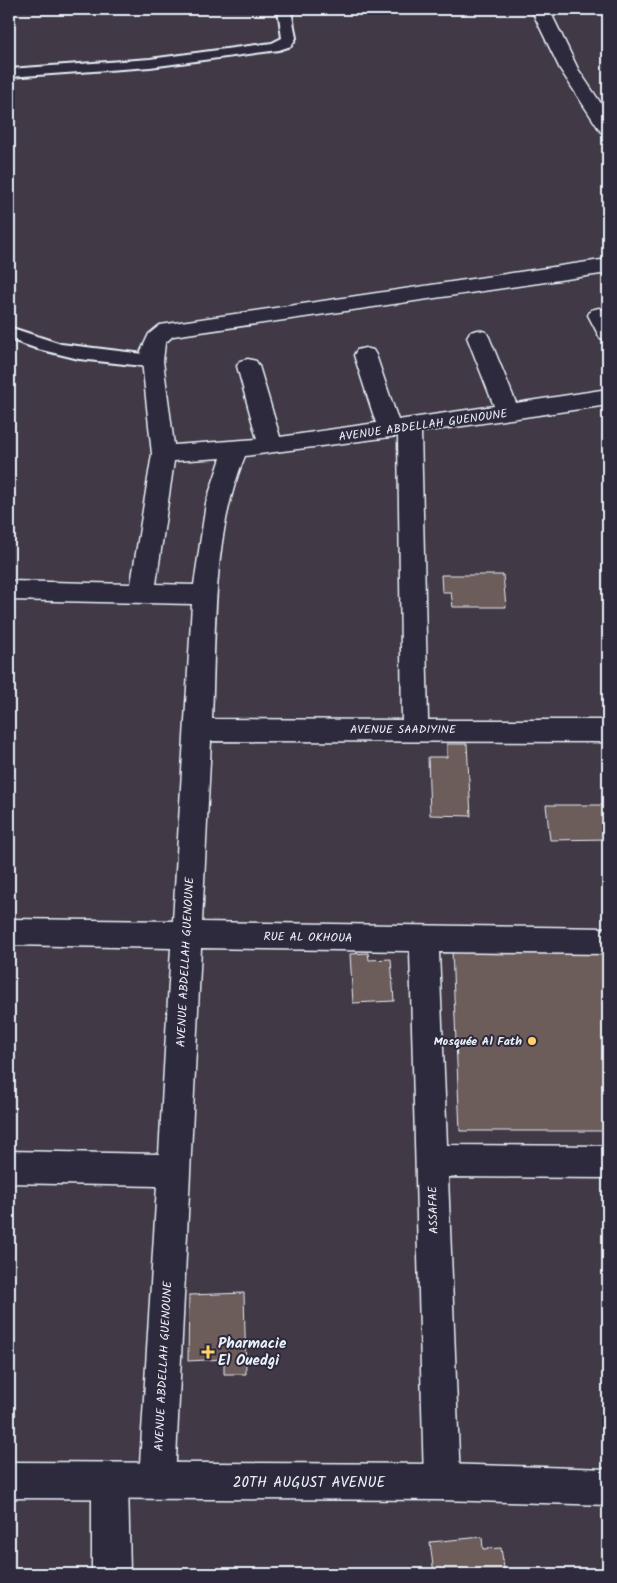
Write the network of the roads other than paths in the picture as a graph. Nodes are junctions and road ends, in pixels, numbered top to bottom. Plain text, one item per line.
1 (540, 9) edge
2 (284, 10) dead end
3 (9, 73) edge
4 (608, 128) edge
5 (608, 266) edge
6 (9, 333) edge
7 (478, 337) dead end
8 (365, 355) dead end
9 (152, 361) junction
10 (248, 366) dead end
11 (608, 402) edge
12 (508, 412) junction
13 (400, 428) junction
14 (271, 446) junction
15 (237, 448) junction
16 (164, 454) junction
17 (9, 590) edge
18 (142, 592) junction
19 (205, 595) junction
20 (415, 729) junction
21 (199, 730) junction
22 (608, 730) edge
23 (9, 932) edge
24 (186, 935) junction
25 (424, 938) junction
26 (608, 941) edge
27 (432, 1161) junction
28 (608, 1162) edge
29 (9, 1167) edge
30 (174, 1170) junction
31 (9, 1480) edge
32 (157, 1480) junction
33 (110, 1481) junction
34 (442, 1482) junction
35 (608, 1488) edge
36 (112, 1574) edge

1 - 4 street
2 - 3 lane
5 - 9 street
6 - 9 lane
7 - 12 street
8 - 13 street
9 - 16 street
10 - 14 street
11 - 12 street, AVENUE ABDELLAH GUENOUNE
12 - 13 street, AVENUE ABDELLAH GUENOUNE
13 - 14 street, AVENUE ABDELLAH GUENOUNE
13 - 20 street
14 - 15 street, AVENUE ABDELLAH GUENOUNE
15 - 16 street, AVENUE ABDELLAH GUENOUNE
15 - 19 street, AVENUE ABDELLAH GUENOUNE
16 - 18 street
17 - 18 street
18 - 19 street
19 - 21 street, AVENUE ABDELLAH GUENOUNE
20 - 21 street, AVENUE SAADIYINE
20 - 22 street, AVENUE SAADIYINE
21 - 24 street, AVENUE ABDELLAH GUENOUNE
23 - 24 street, RUE AL OKHOUA
24 - 25 street, RUE AL OKHOUA
24 - 30 street, AVENUE ABDELLAH GUENOUNE
25 - 26 street, RUE AL OKHOUA
25 - 27 street, ASSAFAE
27 - 28 street
27 - 34 street, ASSAFAE
29 - 30 street
30 - 32 street, AVENUE ABDELLAH GUENOUNE
31 - 33 street, 20TH AUGUST AVENUE
32 - 33 street, 20TH AUGUST AVENUE
32 - 34 street, 20TH AUGUST AVENUE
33 - 36 street
34 - 35 street, 20TH AUGUST AVENUE

